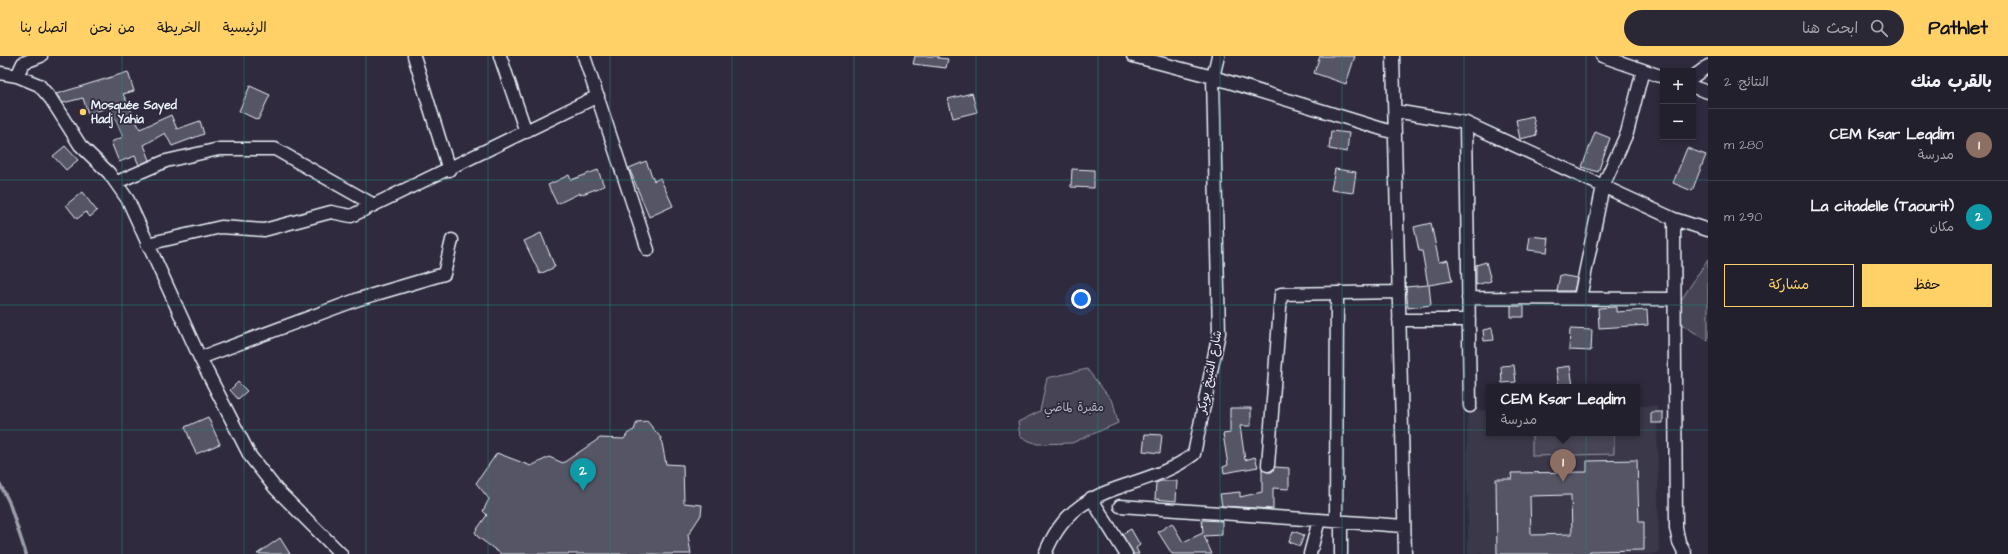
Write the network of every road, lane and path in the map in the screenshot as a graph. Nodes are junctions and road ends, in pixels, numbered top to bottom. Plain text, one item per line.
1 (41, 56) edge
2 (414, 56) edge
3 (500, 56) edge
4 (584, 56) edge
5 (1133, 56) edge
6 (1218, 56) edge
7 (1393, 56) edge
8 (1602, 56) edge
9 (1708, 66) edge
10 (1643, 70) junction
11 (0, 73) edge
12 (1660, 75) edge
13 (1696, 75) edge
14 (17, 76) junction
15 (1213, 77) junction
16 (1696, 88) edge
17 (1708, 92) edge
18 (598, 96) junction
19 (1395, 110) junction
20 (1466, 123) junction
21 (526, 132) junction
22 (1395, 133) junction
23 (448, 170) junction
24 (117, 182) junction
25 (1603, 186) junction
26 (374, 205) junction
27 (1674, 219) junction
28 (1708, 230) edge
29 (452, 240) dead end
30 (147, 244) junction
31 (648, 250) dead end
32 (1399, 292) junction
33 (1337, 293) junction
34 (1468, 298) junction
35 (1580, 298) junction
36 (1674, 299) junction
37 (1399, 320) junction
38 (1469, 320) junction
39 (200, 358) junction
40 (1470, 406) dead end
41 (1268, 465) dead end
42 (1091, 498) junction
43 (1120, 506) dead end
44 (1319, 520) junction
45 (1339, 521) junction
46 (1404, 526) junction
47 (341, 554) edge
48 (1046, 554) edge
49 (1126, 554) edge
50 (1310, 554) edge
51 (1341, 554) edge
52 (1405, 554) edge
53 (1685, 554) edge

1 - 14 street
2 - 23 street
3 - 21 street
4 - 18 street
5 - 15 street
6 - 15 street, شارع الشيخ بوبكر
7 - 19 street
8 - 10 street
9 - 13 street
10 - 12 street
10 - 25 street
11 - 14 street
14 - 24 street
15 - 22 street
15 - 42 street, شارع الشيخ بوبكر
16 - 17 street
18 - 21 street
18 - 31 street
19 - 20 street
19 - 22 street
20 - 25 street
20 - 34 street
21 - 23 street
22 - 32 street
23 - 26 street
24 - 26 street
24 - 30 street
25 - 27 street
25 - 35 street
26 - 30 street
27 - 28 street
27 - 36 street
29 - 39 street
30 - 39 street
32 - 33 street
32 - 37 street
33 - 41 street
33 - 45 street
34 - 35 street
34 - 38 street
35 - 36 street
36 - 53 street
37 - 38 street
37 - 46 street
38 - 40 street
39 - 47 street
42 - 48 street, شارع الشيخ بوبكر
42 - 49 street
43 - 44 street
44 - 45 street
44 - 50 street
45 - 46 street
45 - 51 street
46 - 52 street

